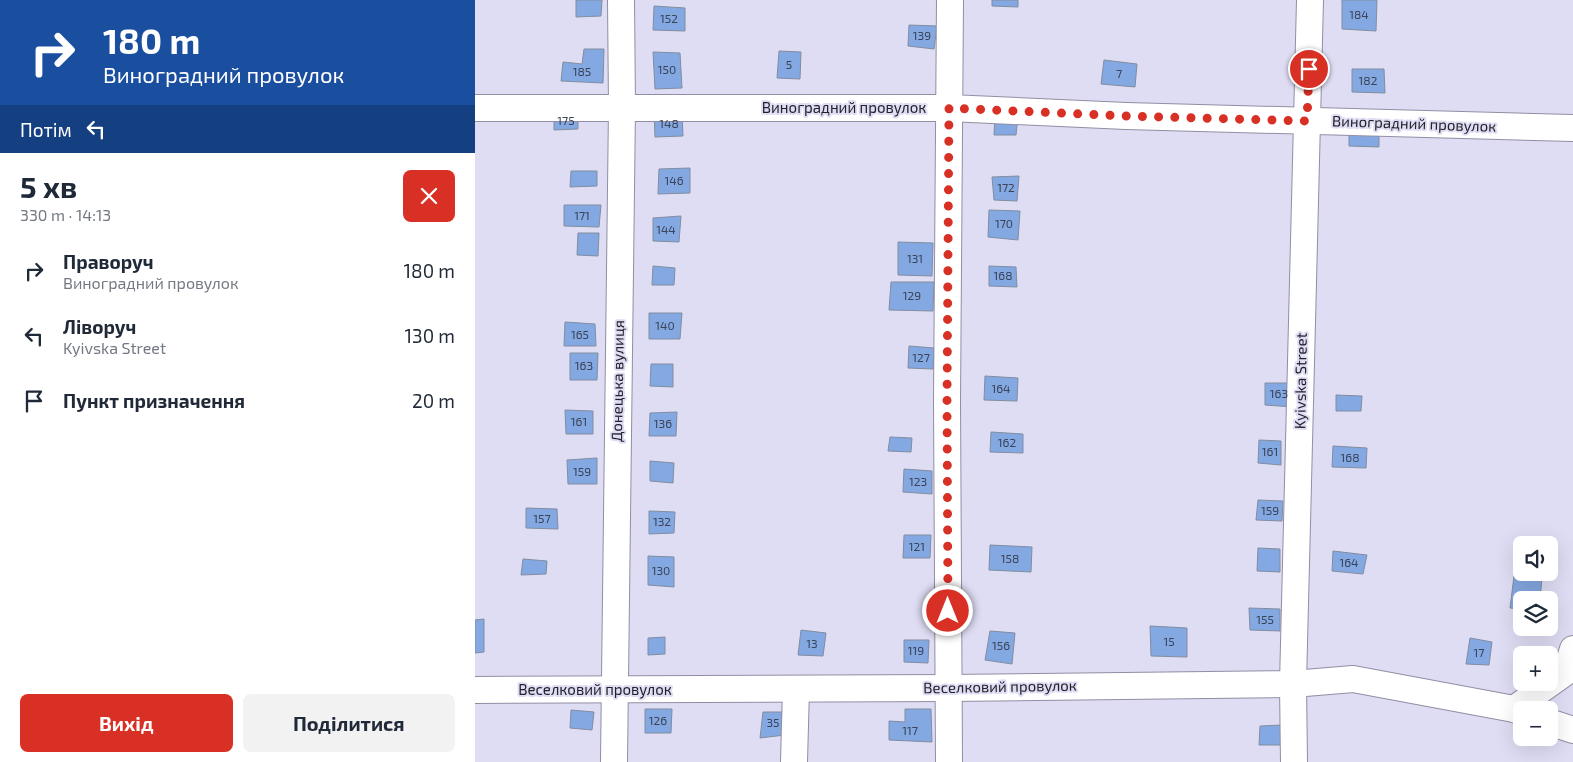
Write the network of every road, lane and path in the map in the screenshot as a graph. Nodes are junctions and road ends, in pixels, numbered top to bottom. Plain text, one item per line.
1 (621, 0) edge
2 (950, 0) edge
3 (1310, 0) edge
4 (621, 107) junction
5 (475, 108) edge
6 (949, 108) junction
7 (1307, 121) junction
8 (1573, 128) edge
9 (1573, 649) edge
10 (1293, 684) junction
11 (949, 688) junction
12 (796, 689) junction
13 (475, 690) edge
14 (615, 690) junction
15 (1530, 701) edge
16 (1513, 710) edge
17 (1558, 725) edge
18 (1573, 730) edge
19 (614, 762) edge
20 (794, 762) edge
21 (949, 762) edge
22 (1294, 762) edge

1 - 4 street, Донецька вулиця
2 - 6 street
3 - 7 street, Kyivska Street
4 - 5 street, Виноградний провулок
4 - 6 street, Виноградний провулок
4 - 14 street, Донецька вулиця
6 - 7 street, Виноградний провулок
6 - 11 street
7 - 8 street, Виноградний провулок
7 - 10 street, Kyivska Street
9 - 15 street
10 - 11 street, Веселковий провулок
10 - 16 street, Веселковий провулок
10 - 22 street, Kyivska Street
11 - 12 street, Веселковий провулок
11 - 21 street
12 - 14 street, Веселковий провулок
12 - 20 street
13 - 14 street, Веселковий провулок
14 - 19 street, Донецька вулиця
17 - 18 street

